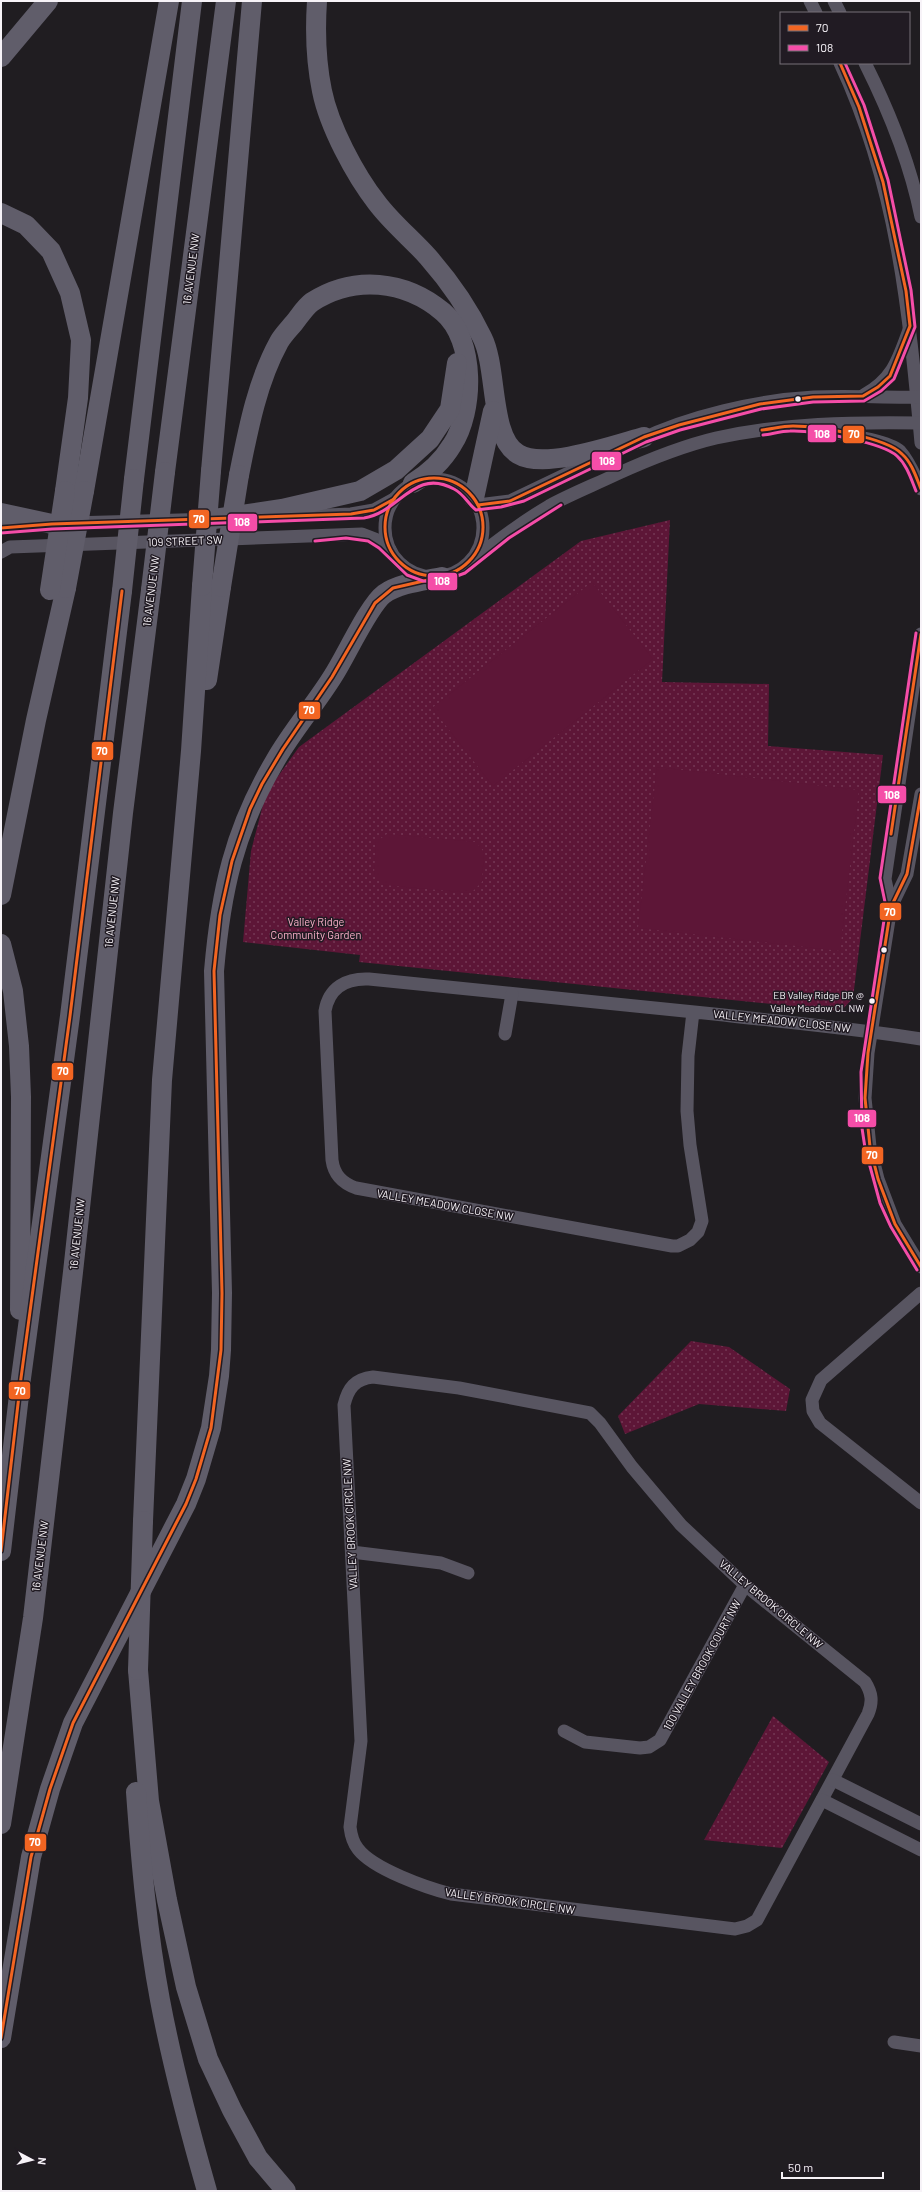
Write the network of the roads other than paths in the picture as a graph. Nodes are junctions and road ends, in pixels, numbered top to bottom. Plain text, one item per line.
1 (48, 1) edge
2 (169, 1) edge
3 (192, 1) edge
4 (226, 1) edge
5 (252, 1) edge
6 (317, 1) edge
7 (810, 1) edge
8 (834, 1) edge
9 (816, 12) edge
10 (840, 12) edge
11 (1, 57) edge
12 (840, 64) edge
13 (865, 64) edge
14 (1, 213) edge
15 (921, 217) edge
16 (910, 326) junction
17 (457, 332) junction
18 (863, 396) junction
19 (919, 397) edge
20 (496, 399) junction
21 (920, 423) edge
22 (794, 426) junction
23 (644, 438) junction
24 (921, 443) edge
25 (413, 483) junction
26 (921, 489) edge
27 (394, 499) junction
28 (476, 502) junction
29 (1, 513) edge
30 (214, 519) junction
31 (52, 524) junction
32 (1, 528) edge
33 (390, 550) junction
34 (1, 552) edge
35 (468, 564) junction
36 (442, 577) junction
37 (212, 586) junction
38 (58, 589) junction
39 (921, 634) edge
40 (921, 794) edge
41 (1, 895) edge
42 (891, 907) junction
43 (1, 944) edge
44 (512, 994) junction
45 (693, 1012) junction
46 (871, 1031) junction
47 (505, 1034) dead end
48 (921, 1039) edge
49 (921, 1267) edge
50 (921, 1293) edge
51 (21, 1378) junction
52 (921, 1503) edge
53 (1, 1550) edge
54 (352, 1552) junction
55 (468, 1572) dead end
56 (745, 1585) junction
57 (138, 1670) junction
58 (564, 1732) dead end
59 (833, 1780) junction
60 (822, 1800) junction
61 (1, 1824) edge
62 (921, 1824) edge
63 (921, 1850) edge
64 (1, 2038) edge
65 (894, 2042) dead end
66 (921, 2046) edge
67 (207, 2191) edge
68 (286, 2191) edge

1 - 11 highway
2 - 38 highway, bridge
3 - 51 highway, bridge
4 - 61 highway, 16 AVENUE NW, bridge
5 - 37 highway, bridge
6 - 20 highway
7 - 9 street
8 - 10 street
12 - 16 street
13 - 15 street
14 - 38 highway, bridge
16 - 18 street
16 - 19 street
17 - 25 highway
17 - 30 highway
17 - 37 highway, bridge
18 - 19 street
18 - 23 street
19 - 21 street
20 - 23 highway
20 - 28 highway
21 - 22 street
21 - 24 street
22 - 26 street
22 - 35 street
23 - 28 street
25 - 27 street
25 - 28 street
27 - 30 street, 109 STREET SW
27 - 33 street
28 - 35 street
29 - 31 highway
30 - 31 street, 109 STREET SW
31 - 32 street, 109 STREET SW
33 - 34 street, 109 STREET SW
33 - 36 street
35 - 36 street
36 - 64 highway
37 - 57 highway, bridge
38 - 41 highway
39 - 42 street
40 - 42 street
42 - 46 street
43 - 51 highway
44 - 45 street, VALLEY MEADOW CLOSE NW
44 - 45 street, VALLEY MEADOW CLOSE NW
44 - 47 street
45 - 46 street, VALLEY MEADOW CLOSE NW
46 - 48 street, VALLEY MEADOW CLOSE NW
46 - 49 street
50 - 52 street
51 - 53 highway
54 - 55 street
54 - 56 street, VALLEY BROOK CIRCLE NW
54 - 60 street, VALLEY BROOK CIRCLE NW
56 - 58 street, 100 VALLEY BROOK COURT NW
56 - 59 street, VALLEY BROOK CIRCLE NW
57 - 67 highway
57 - 68 highway
59 - 60 street, VALLEY BROOK CIRCLE NW
59 - 62 street
60 - 63 street
65 - 66 street

